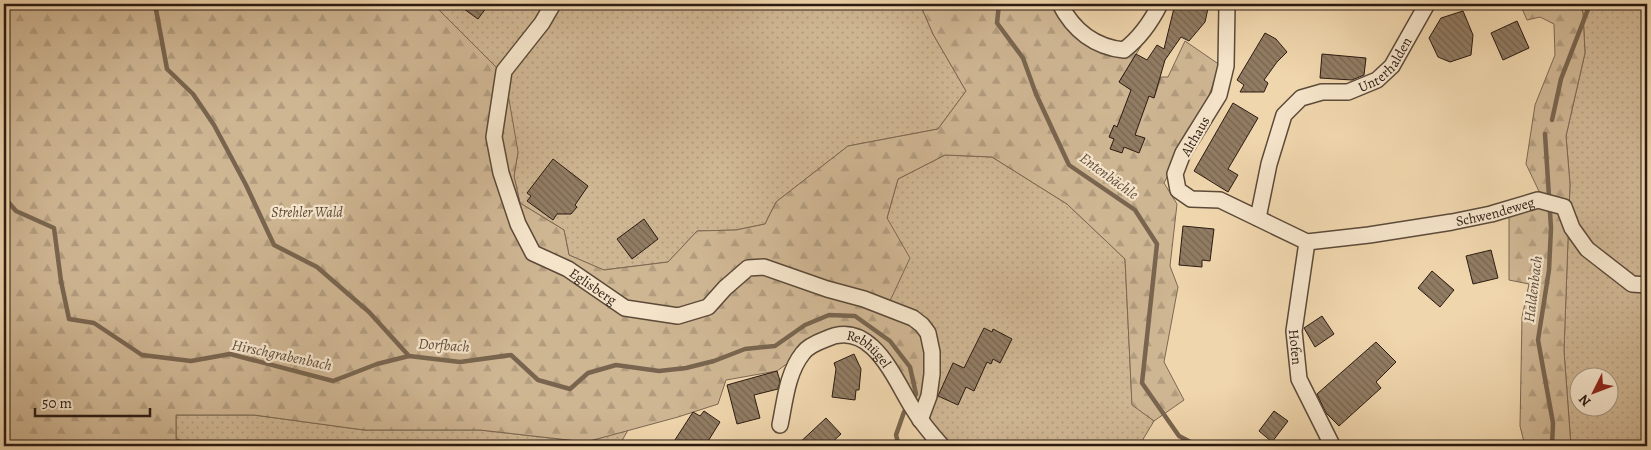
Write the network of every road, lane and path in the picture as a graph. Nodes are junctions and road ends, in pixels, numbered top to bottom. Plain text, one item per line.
1 (553, 4) edge
2 (1060, 4) edge
3 (1160, 4) edge
4 (1227, 4) edge
5 (1427, 4) edge
6 (1258, 218) junction
7 (1307, 242) junction
8 (1647, 285) edge
9 (913, 408) junction
10 (780, 425) dead end
11 (942, 446) edge
12 (1330, 446) edge

1 - 9 street, Eglisberg
2 - 3 street
4 - 6 street, Althaus
5 - 6 street, Unterhalden
6 - 7 street, Althaus
7 - 8 street, Schwendeweg
7 - 12 street, Hofen
9 - 10 street, Rebhügel
9 - 11 street, Rebhügel

